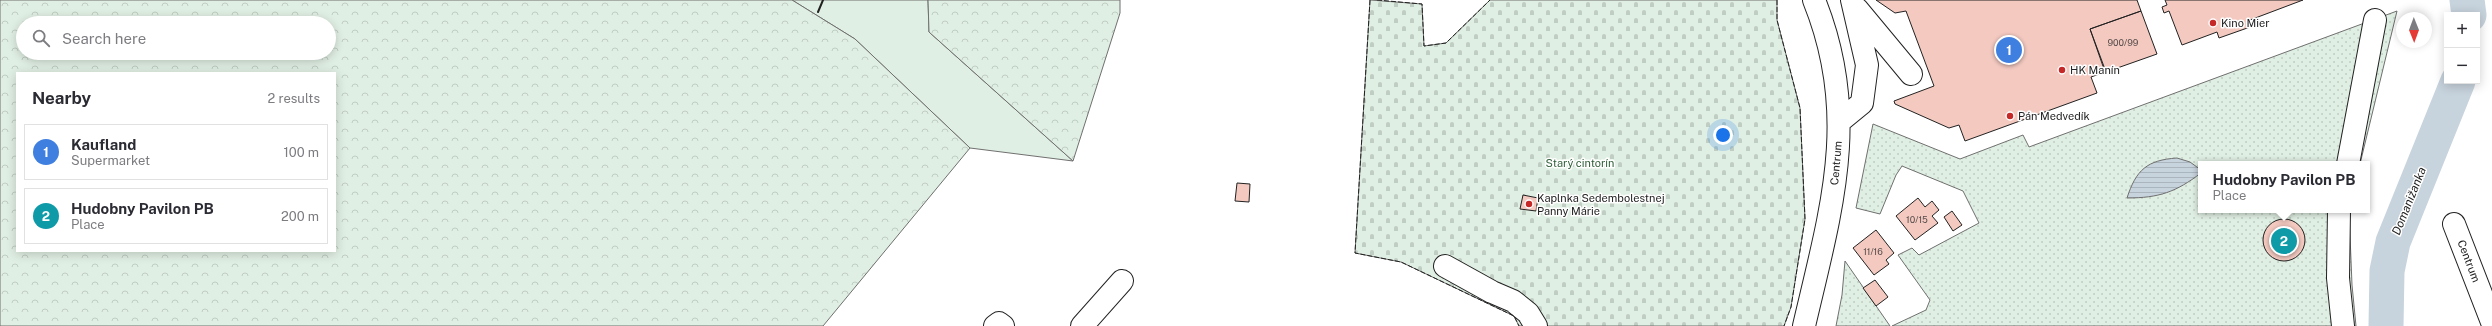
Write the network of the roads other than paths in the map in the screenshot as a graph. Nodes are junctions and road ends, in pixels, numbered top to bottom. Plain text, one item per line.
1 (1814, 0) edge
2 (1854, 4) edge
3 (2375, 20) dead end
4 (1911, 74) dead end
5 (1840, 121) junction
6 (2349, 161) edge
7 (2339, 213) edge
8 (2454, 224) dead end
9 (1445, 266) dead end
10 (1122, 281) dead end
11 (2492, 322) edge
12 (995, 326) edge
13 (1003, 326) edge
14 (1082, 326) edge
15 (1536, 326) edge
16 (1804, 326) edge
17 (2343, 326) edge

1 - 5 street, Centrum
2 - 4 street
2 - 5 street
3 - 6 street
5 - 16 street, Centrum
7 - 17 street
8 - 11 street, Centrum
9 - 15 street
10 - 14 street
12 - 13 street

